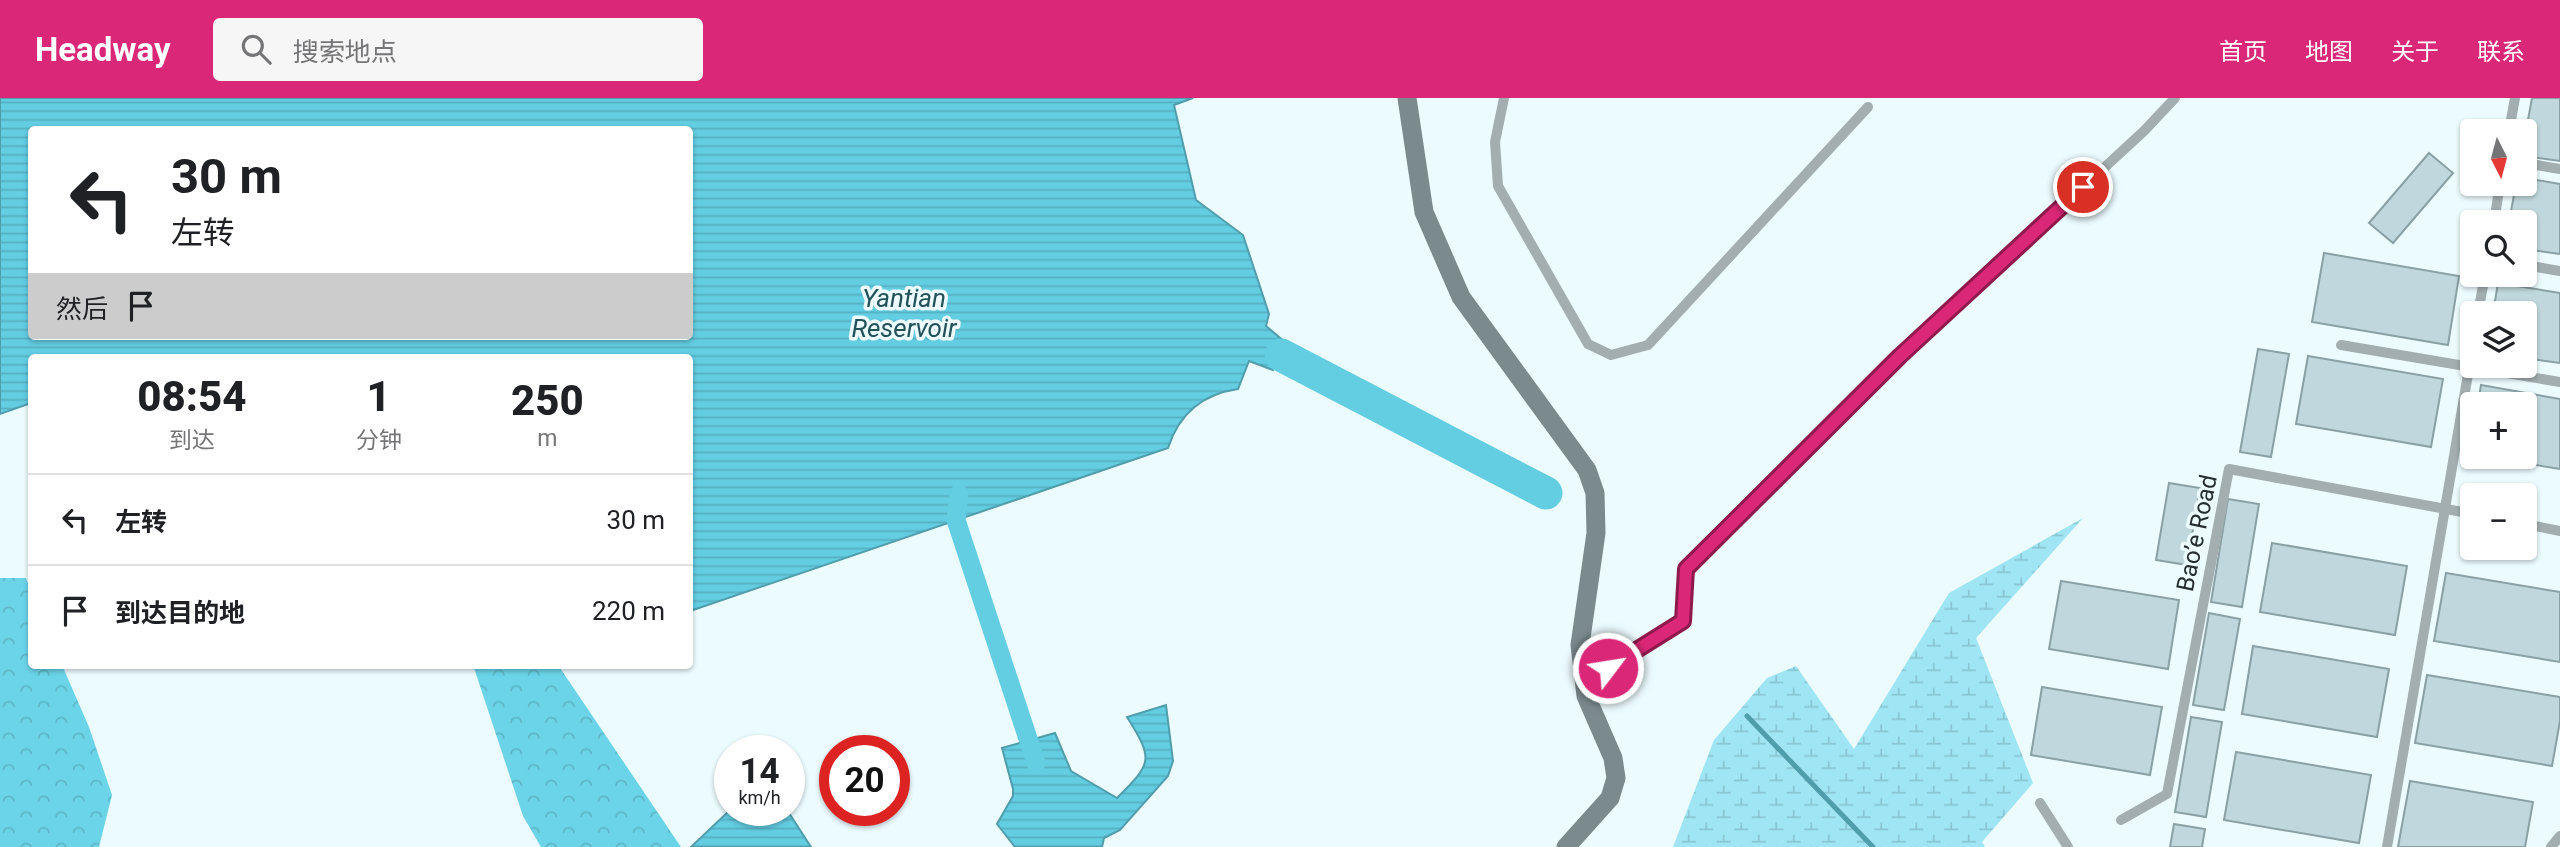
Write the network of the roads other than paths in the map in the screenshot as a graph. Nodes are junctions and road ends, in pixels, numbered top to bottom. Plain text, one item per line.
1 (1407, 98) edge
2 (1504, 98) edge
3 (2175, 98) edge
4 (2515, 98) edge
5 (1868, 107) dead end
6 (2512, 119) edge
7 (2538, 165) edge
8 (2560, 169) edge
9 (2537, 267) edge
10 (2560, 271) edge
11 (2341, 345) dead end
12 (2460, 365) edge
13 (2467, 378) edge
14 (2536, 378) edge
15 (2560, 382) edge
16 (2445, 509) junction
17 (2460, 512) edge
18 (2537, 526) edge
19 (2560, 531) edge
20 (1584, 682) junction
21 (2040, 803) dead end
22 (2121, 820) dead end
23 (2560, 836) edge
24 (1566, 847) edge
25 (2068, 847) edge
26 (2387, 847) edge
27 (2551, 847) edge

1 - 20 main road
2 - 5 lane
3 - 20 lane
4 - 6 lane
7 - 8 lane
9 - 10 lane
11 - 12 lane
13 - 16 lane
14 - 15 lane
16 - 17 lane, Bao’e Road
16 - 22 lane, Bao’e Road
16 - 26 lane
18 - 19 lane
20 - 24 main road
21 - 25 lane
23 - 27 lane

